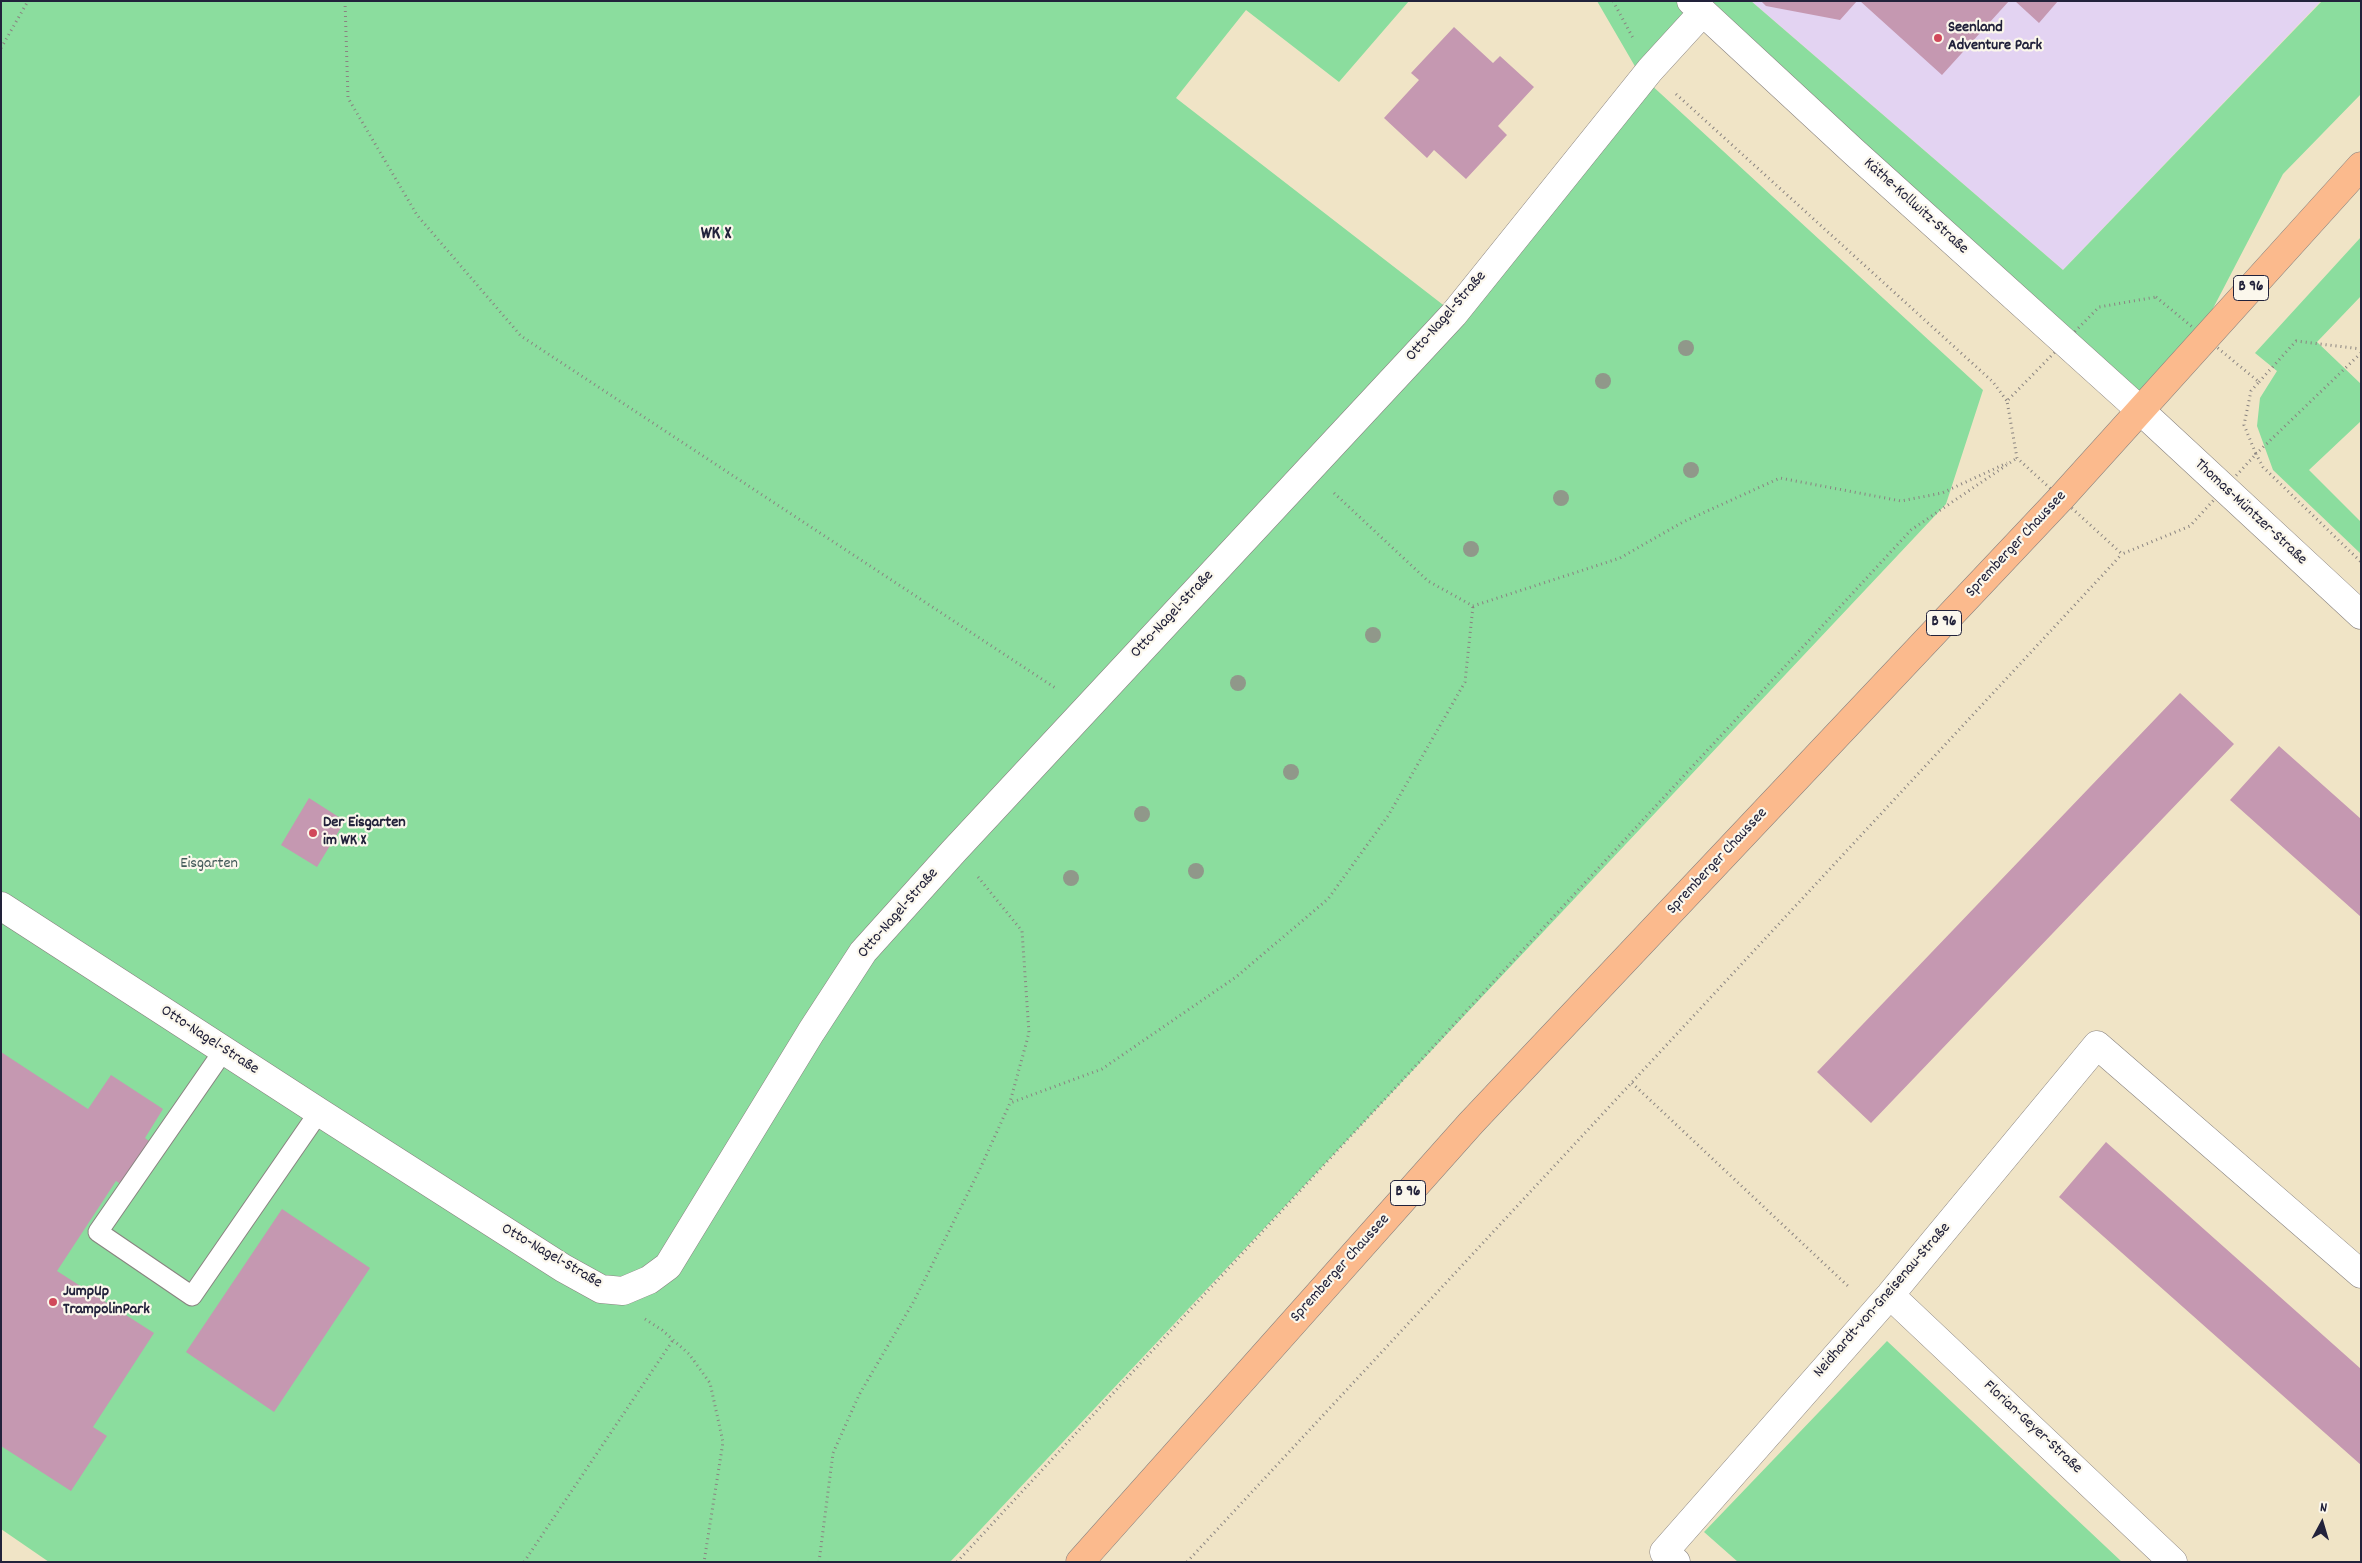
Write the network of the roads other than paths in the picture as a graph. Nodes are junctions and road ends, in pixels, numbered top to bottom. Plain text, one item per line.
1 (1697, 7) edge
2 (2361, 166) edge
3 (2141, 411) junction
4 (2361, 615) edge
5 (1, 906) edge
6 (224, 1050) junction
7 (319, 1112) junction
8 (2361, 1274) edge
9 (1883, 1304) junction
10 (1670, 1557) edge
11 (1080, 1562) edge
12 (2173, 1562) edge

1 - 3 street, Käthe-Kollwitz-Straße
1 - 7 street, Otto-Nagel-Straße
2 - 3 main road, Spremberger Chaussee / B 96
3 - 4 street, Thomas-Müntzer-Straße
3 - 11 main road, Spremberger Chaussee / B 96
5 - 6 street, Otto-Nagel-Straße
6 - 7 street, Otto-Nagel-Straße
6 - 7 lane
8 - 9 street, Neidhardt-von-Gneisenau-Straße
9 - 10 street, Neidhardt-von-Gneisenau-Straße
9 - 12 street, Florian-Geyer-Straße

